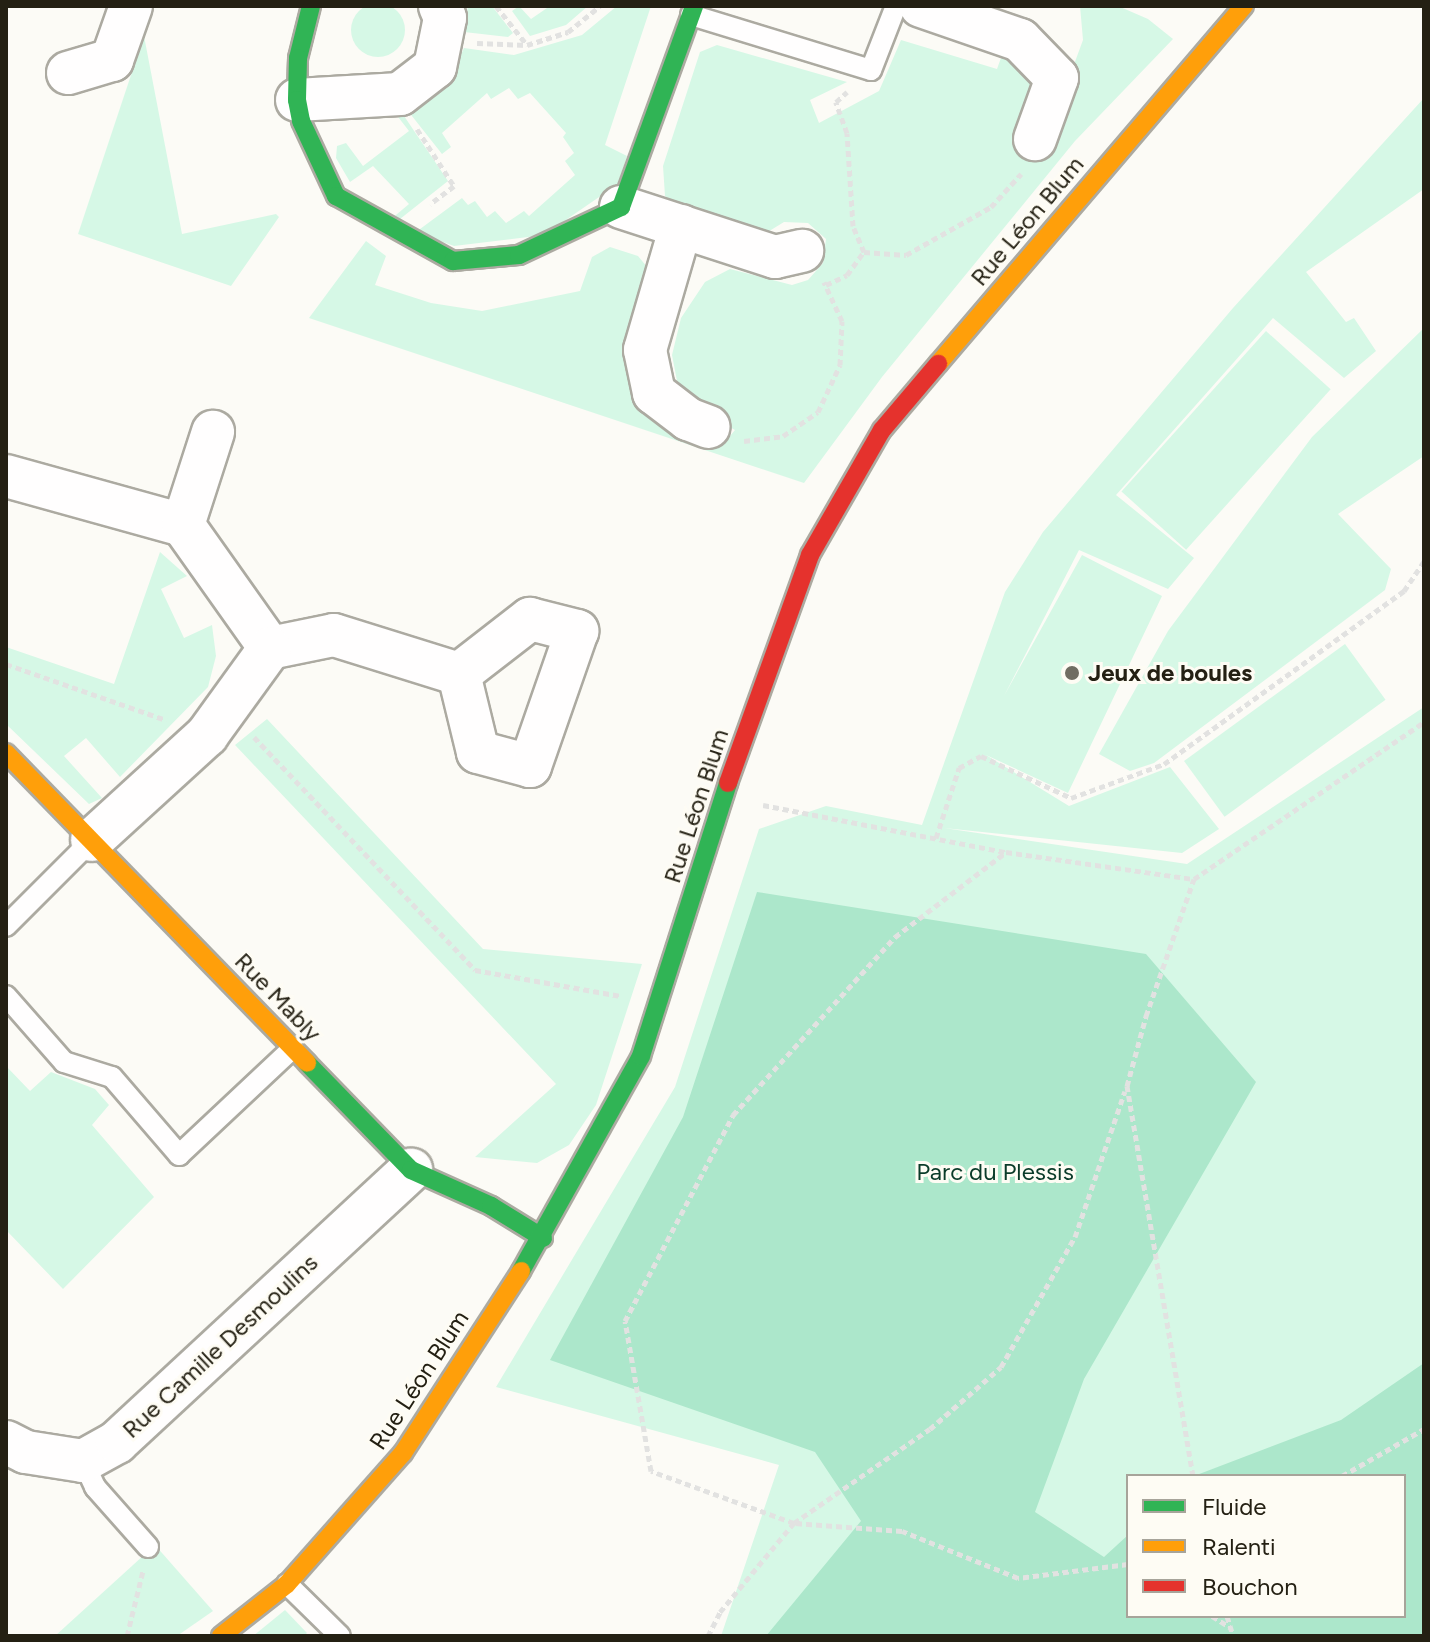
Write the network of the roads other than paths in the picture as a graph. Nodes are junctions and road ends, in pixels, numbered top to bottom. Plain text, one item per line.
1 (131, 6) edge
2 (311, 6) edge
3 (896, 6) edge
4 (921, 6) edge
5 (1244, 6) edge
6 (692, 10) edge
7 (440, 24) edge
8 (68, 73) dead end
9 (297, 100) junction
10 (1035, 139) road end
11 (621, 207) junction
12 (681, 226) junction
13 (802, 251) road end
14 (709, 427) road end
15 (213, 432) dead end
16 (6, 476) edge
17 (183, 525) junction
18 (270, 648) junction
19 (459, 674) dead end
20 (6, 753) edge
21 (92, 840) junction
22 (6, 926) edge
23 (6, 996) edge
24 (293, 1048) junction
25 (411, 1170) junction
26 (543, 1238) junction
27 (6, 1442) edge
28 (83, 1461) junction
29 (148, 1547) road end
30 (287, 1584) junction
31 (221, 1636) edge
32 (340, 1636) edge

1 - 8 street
2 - 9 street
3 - 6 lane
4 - 10 street
5 - 26 street, Rue Léon Blum
6 - 11 street
7 - 9 street
9 - 11 street
11 - 12 street
12 - 13 street
12 - 14 street
15 - 17 street
16 - 17 street
17 - 18 street
18 - 19 street
18 - 21 street
20 - 21 street, Rue Mably
21 - 22 lane
21 - 24 street, Rue Mably
23 - 24 lane
24 - 25 street, Rue Mably
25 - 26 street, Rue Mably
25 - 28 street, Rue Camille Desmoulins
26 - 30 street, Rue Léon Blum
27 - 28 street
28 - 29 lane
30 - 31 street, Rue Léon Blum
30 - 32 lane

